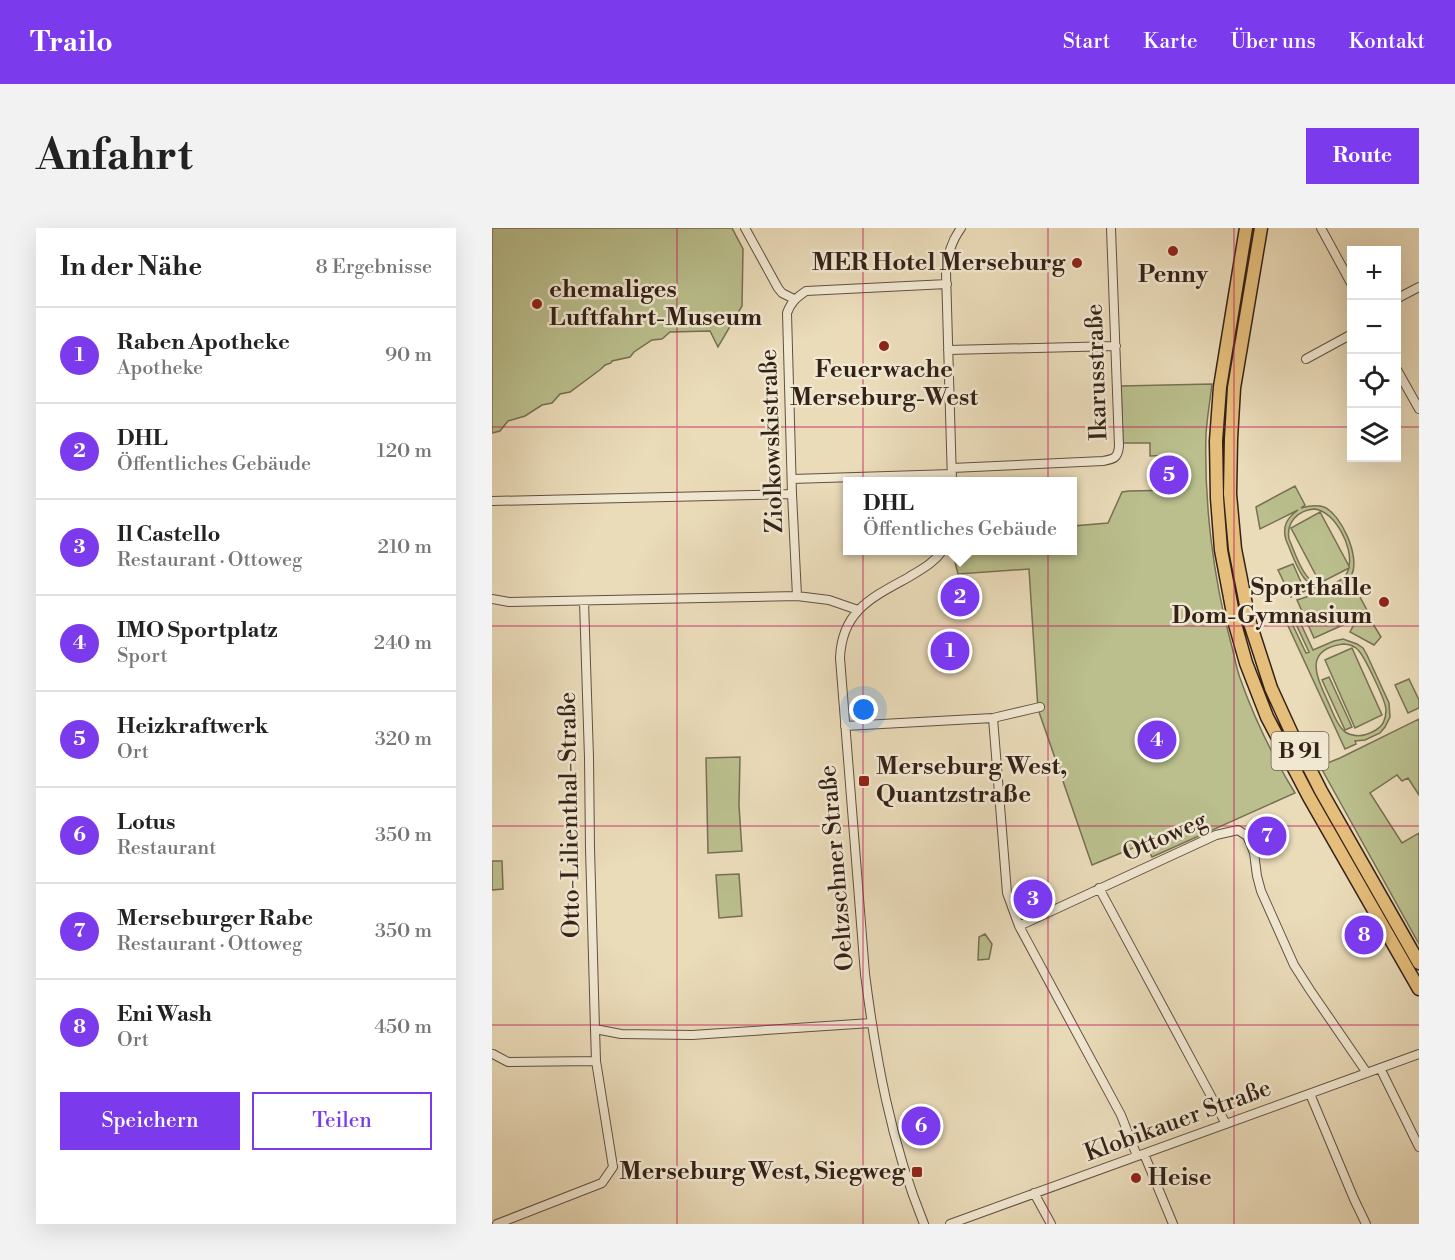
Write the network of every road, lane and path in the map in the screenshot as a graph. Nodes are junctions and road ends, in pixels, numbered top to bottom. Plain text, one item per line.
1 (745, 228) edge
2 (961, 228) edge
3 (1111, 228) edge
4 (1246, 228) edge
5 (1261, 228) edge
6 (1321, 228) edge
7 (1347, 276) edge
8 (947, 284) junction
9 (1419, 287) edge
10 (1401, 296) edge
11 (794, 299) junction
12 (1347, 337) edge
13 (1116, 346) junction
14 (948, 350) junction
15 (1306, 359) dead end
16 (1401, 377) edge
17 (1419, 409) edge
18 (952, 474) edge
19 (843, 477) edge
20 (856, 477) edge
21 (792, 479) junction
22 (792, 494) junction
23 (492, 501) edge
24 (939, 555) edge
25 (796, 596) junction
26 (492, 599) edge
27 (584, 601) junction
28 (858, 610) junction
29 (1040, 707) dead end
30 (993, 718) junction
31 (845, 726) junction
32 (1100, 888) junction
33 (1019, 926) junction
34 (1419, 963) edge
35 (1419, 989) edge
36 (871, 1023) junction
37 (594, 1029) junction
38 (493, 1054) edge
39 (1419, 1054) edge
40 (596, 1061) junction
41 (1380, 1068) junction
42 (1367, 1073) junction
43 (1310, 1094) junction
44 (1226, 1124) junction
45 (1419, 1147) edge
46 (1140, 1155) junction
47 (1034, 1193) junction
48 (497, 1224) edge
49 (924, 1224) edge
50 (950, 1224) edge
51 (1051, 1224) edge
52 (1173, 1224) edge
53 (1366, 1224) edge

1 - 11 street
2 - 8 street
3 - 13 street, Ikarusstraße
4 - 35 main road, B 91
5 - 34 main road, B 91
6 - 7 street
8 - 11 street
8 - 14 street
9 - 10 street
11 - 21 street, Ziolkowskistraße
12 - 15 street
13 - 14 street
13 - 18 street, Ikarusstraße
14 - 18 street
16 - 17 street
18 - 20 street
19 - 21 street
21 - 22 street, Ziolkowskistraße
22 - 23 street
22 - 25 street, Ziolkowskistraße
24 - 28 street, Oeltzschner Straße
25 - 27 street
25 - 28 street
26 - 27 street
27 - 37 street, Otto-Lilienthal-Straße
28 - 31 street, Oeltzschner Straße
29 - 30 street
30 - 31 street
30 - 33 street
31 - 36 street, Oeltzschner Straße
32 - 33 street, Ottoweg
32 - 42 street, Ottoweg
32 - 44 street
33 - 46 street
36 - 37 street
36 - 49 street, Oeltzschner Straße
37 - 40 street, Otto-Lilienthal-Straße
38 - 40 street
39 - 41 street, Klobikauer Straße
40 - 48 street, Otto-Lilienthal-Straße
41 - 42 street, Klobikauer Straße
41 - 45 street
42 - 43 street, Klobikauer Straße
43 - 44 street, Klobikauer Straße
43 - 53 street
44 - 46 street, Klobikauer Straße
46 - 47 street, Klobikauer Straße
46 - 52 street
47 - 50 street, Klobikauer Straße
47 - 51 street

